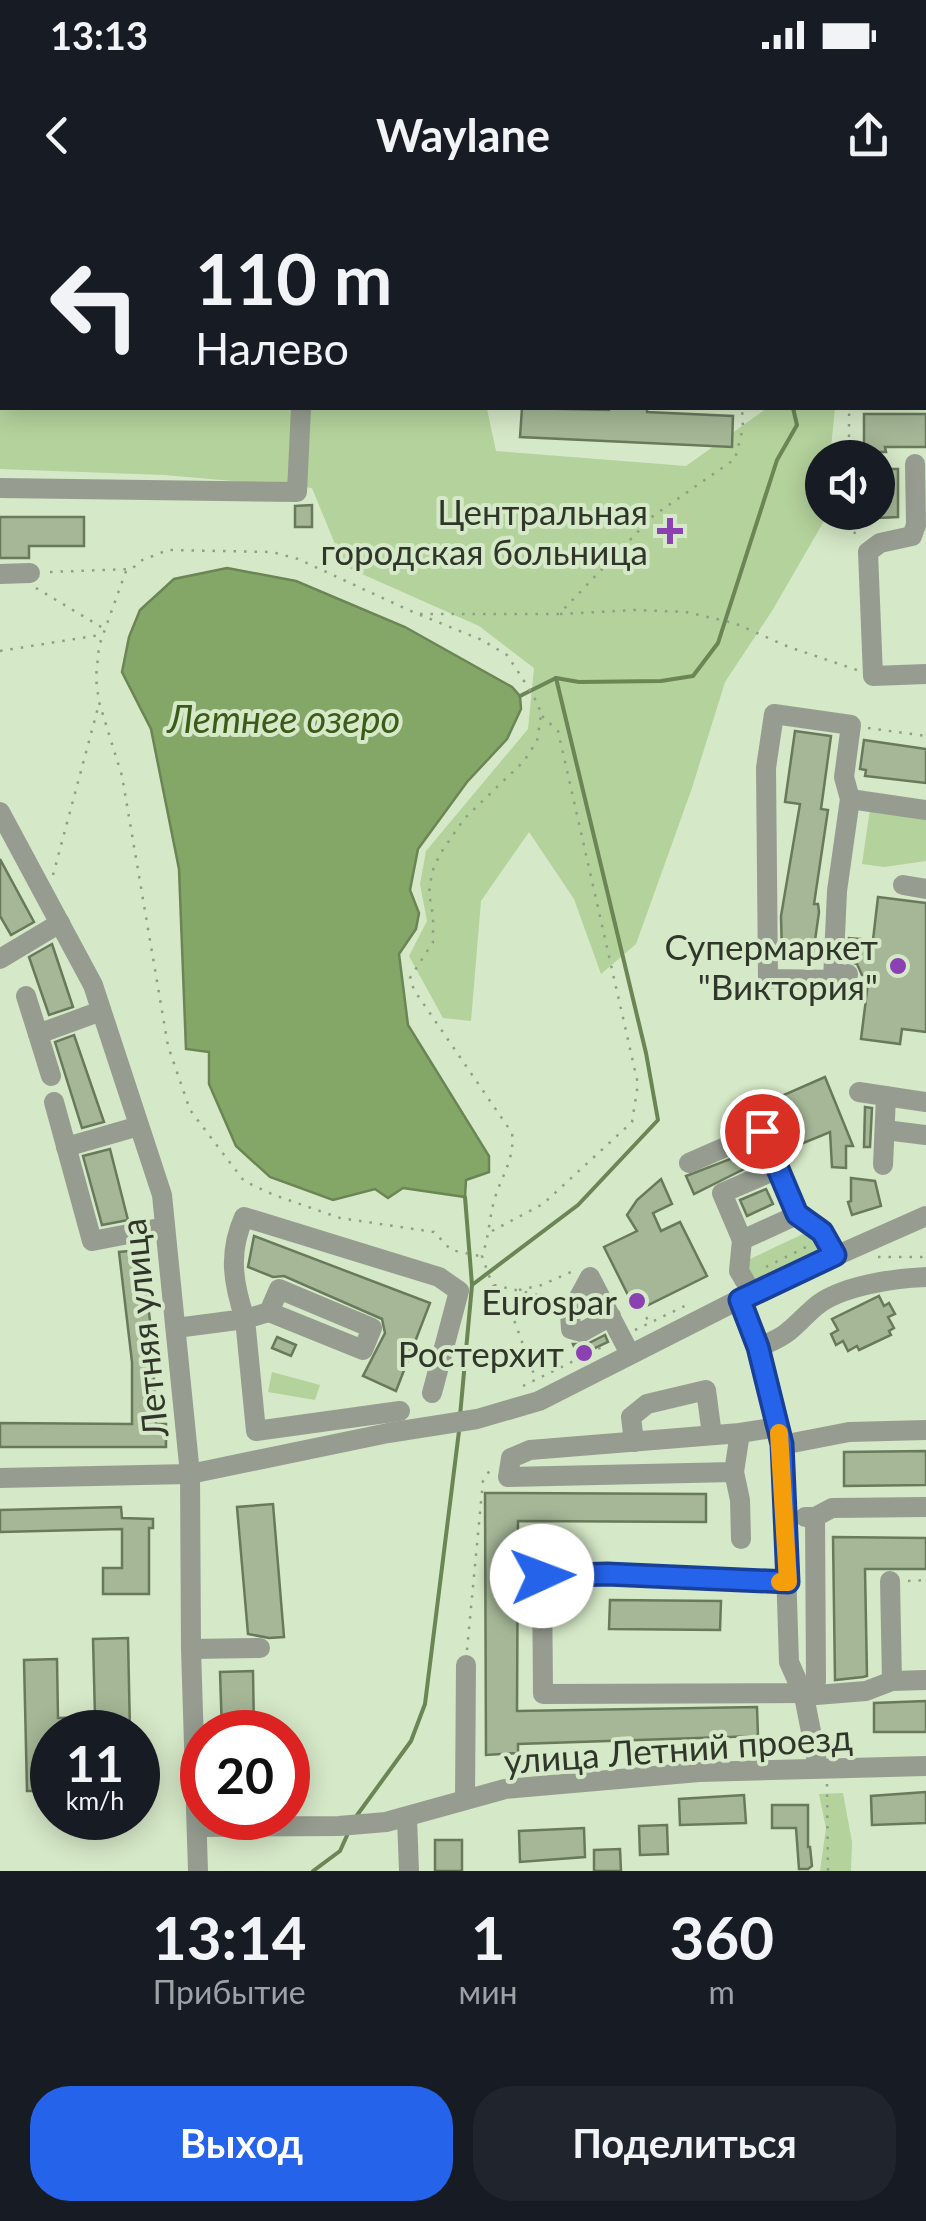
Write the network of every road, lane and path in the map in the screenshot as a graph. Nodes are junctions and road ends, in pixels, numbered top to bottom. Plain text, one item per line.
1 (301, 410) edge
2 (742, 410) edge
3 (851, 410) edge
4 (849, 440) edge
5 (915, 464) dead end
6 (0, 488) edge
7 (852, 530) edge
8 (868, 552) junction
9 (127, 569) junction
10 (0, 574) edge
11 (30, 574) junction
12 (418, 614) junction
13 (559, 614) junction
14 (103, 628) junction
15 (102, 634) junction
16 (0, 651) edge
17 (926, 674) edge
18 (873, 676) junction
19 (99, 702) junction
20 (541, 715) junction
21 (852, 725) junction
22 (926, 736) edge
23 (850, 799) junction
24 (926, 810) edge
25 (0, 812) edge
26 (903, 886) dead end
27 (926, 888) edge
28 (46, 899) junction
29 (60, 923) junction
30 (0, 958) edge
31 (26, 996) dead end
32 (102, 1011) junction
33 (38, 1034) junction
34 (51, 1076) dead end
35 (859, 1092) dead end
36 (886, 1096) junction
37 (54, 1102) dead end
38 (926, 1102) edge
39 (139, 1126) junction
40 (885, 1130) junction
41 (926, 1136) edge
42 (66, 1147) junction
43 (689, 1164) dead end
44 (883, 1166) dead end
45 (778, 1169) junction
46 (797, 1214) junction
47 (923, 1222) edge
48 (165, 1227) junction
49 (491, 1232) junction
50 (742, 1240) junction
51 (835, 1255) junction
52 (482, 1256) junction
53 (574, 1270) dead end
54 (926, 1276) edge
55 (492, 1284) junction
56 (518, 1290) junction
57 (746, 1297) junction
58 (576, 1302) junction
59 (642, 1308) dead end
60 (270, 1312) junction
61 (611, 1316) junction
62 (245, 1319) junction
63 (649, 1323) dead end
64 (176, 1328) junction
65 (758, 1347) junction
66 (630, 1354) junction
67 (536, 1380) dead end
68 (432, 1393) dead end
69 (400, 1411) dead end
70 (926, 1430) edge
71 (740, 1433) junction
72 (712, 1436) junction
73 (780, 1436) junction
74 (634, 1442) junction
75 (511, 1458) junction
76 (734, 1472) junction
77 (190, 1474) junction
78 (0, 1478) edge
79 (926, 1507) edge
80 (784, 1517) junction
81 (815, 1517) junction
82 (741, 1539) dead end
83 (890, 1581) dead end
84 (788, 1582) junction
85 (191, 1648) junction
86 (260, 1648) dead end
87 (466, 1665) joint
88 (926, 1680) edge
89 (892, 1681) junction
90 (804, 1694) junction
91 (193, 1710) edge
92 (926, 1766) edge
93 (822, 1768) junction
94 (465, 1800) junction
95 (407, 1818) junction
96 (310, 1826) edge
97 (198, 1840) edge
98 (198, 1871) edge
99 (409, 1871) edge
100 (828, 1871) edge

1 - 6 street
2 - 13 path
3 - 4 path
5 - 8 street
7 - 8 path
8 - 18 street
9 - 11 path
9 - 12 path
9 - 14 path
10 - 11 street
11 - 14 path
12 - 13 path
12 - 20 path
13 - 18 path
14 - 15 path
15 - 16 path
15 - 19 path
17 - 18 street
19 - 28 path
19 - 52 path
20 - 49 path
20 - 49 path
21 - 22 path
21 - 23 street
21 - 23 street
23 - 24 street
25 - 28 street, Летняя улица
26 - 27 street
28 - 29 street, Летняя улица
29 - 30 street
29 - 32 street, Летняя улица
31 - 33 street
32 - 33 street
32 - 39 street, Летняя улица
33 - 34 street
35 - 36 street
36 - 38 street
36 - 40 street
37 - 42 street
39 - 42 street
39 - 48 street, Летняя улица
40 - 41 street
40 - 44 street
42 - 48 street
43 - 45 street
45 - 46 street
45 - 50 street
46 - 50 street
46 - 51 street
47 - 51 street
48 - 64 street, Летняя улица
49 - 52 path
50 - 57 street
51 - 57 street
52 - 55 path
53 - 56 path
54 - 65 street
55 - 56 path
55 - 67 path
56 - 58 path
57 - 65 street
57 - 66 street
58 - 61 street
58 - 61 street
59 - 63 path
60 - 60 street
60 - 62 street
61 - 66 street
62 - 64 street
62 - 68 street
62 - 69 street
64 - 77 street, Летняя улица
65 - 73 street
66 - 77 street
70 - 73 street
71 - 72 street
71 - 73 street
71 - 76 street
72 - 74 street
72 - 74 street
73 - 80 street
74 - 75 street
75 - 76 street
75 - 87 path
76 - 82 street
77 - 78 street
77 - 85 street, Летняя улица
79 - 81 street
80 - 81 street
80 - 84 street
81 - 90 street
83 - 89 street
84 - 90 street
84 - 90 street
85 - 86 street
85 - 91 street, Летняя улица
87 - 94 street
88 - 89 street
89 - 90 street
90 - 93 street
92 - 93 street, улица Летний проезд
93 - 94 street, улица Летний проезд
93 - 100 path
94 - 95 street, улица Летний проезд
95 - 96 street, улица Летний проезд
95 - 99 street
97 - 98 street, Летняя улица

